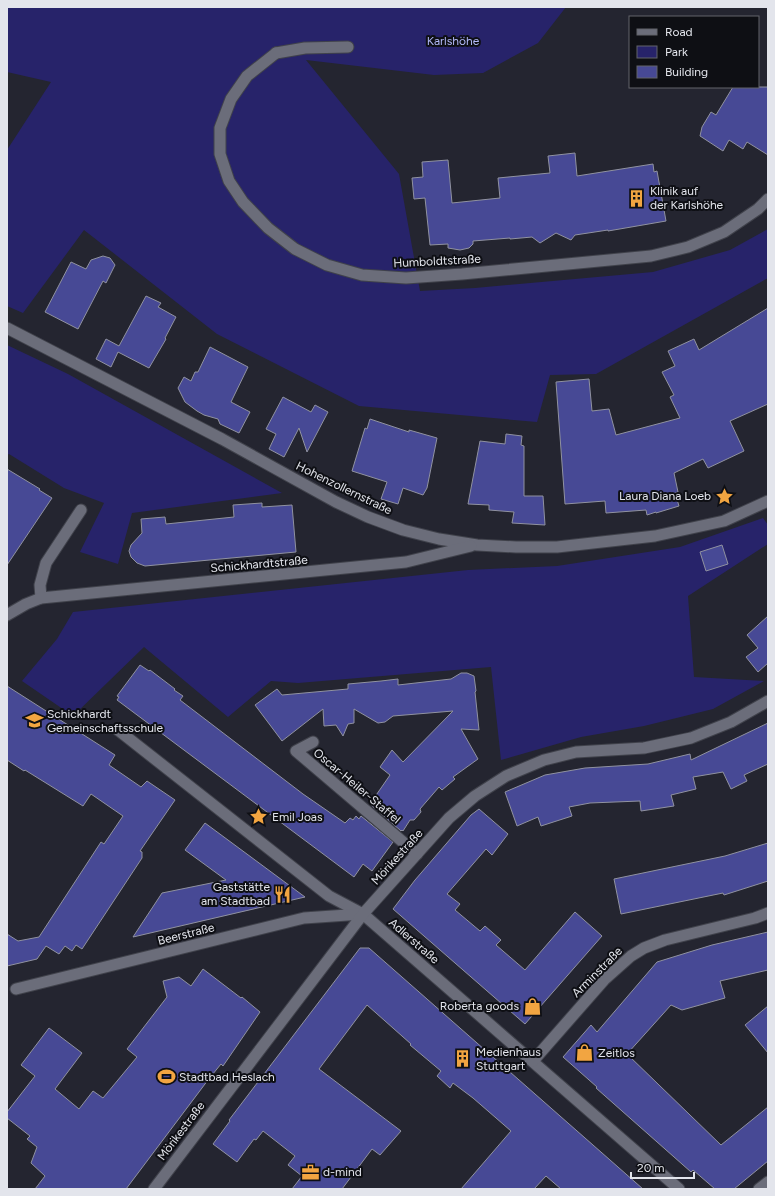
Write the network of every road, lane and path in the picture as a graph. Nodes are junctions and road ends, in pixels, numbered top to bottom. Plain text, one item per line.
1 (348, 47) dead end
2 (768, 199) edge
3 (7, 328) edge
4 (768, 501) edge
5 (82, 510) dead end
6 (477, 544) junction
7 (41, 598) junction
8 (7, 615) edge
9 (768, 700) edge
10 (118, 730) dead end
11 (313, 742) dead end
12 (417, 854) junction
13 (768, 913) edge
14 (363, 914) junction
15 (16, 989) dead end
16 (533, 1061) junction
17 (768, 1182) edge
18 (154, 1189) edge
19 (679, 1189) edge
20 (760, 1189) edge

1 - 2 street, Humboldtstraße
3 - 6 street, Hohenzollernstraße
4 - 6 street, Hohenzollernstraße
5 - 7 street
6 - 7 street, Schickhardtstraße
7 - 8 street, Schickhardtstraße
9 - 12 street, Mörikestraße
10 - 14 street, Adlerstraße
11 - 12 street, Oscar-Heiler-Staffel
12 - 14 street, Mörikestraße
13 - 16 street, Arminstraße
14 - 15 street, Beerstraße
14 - 16 street, Adlerstraße
14 - 18 street, Mörikestraße
16 - 19 street, Adlerstraße
17 - 20 street

